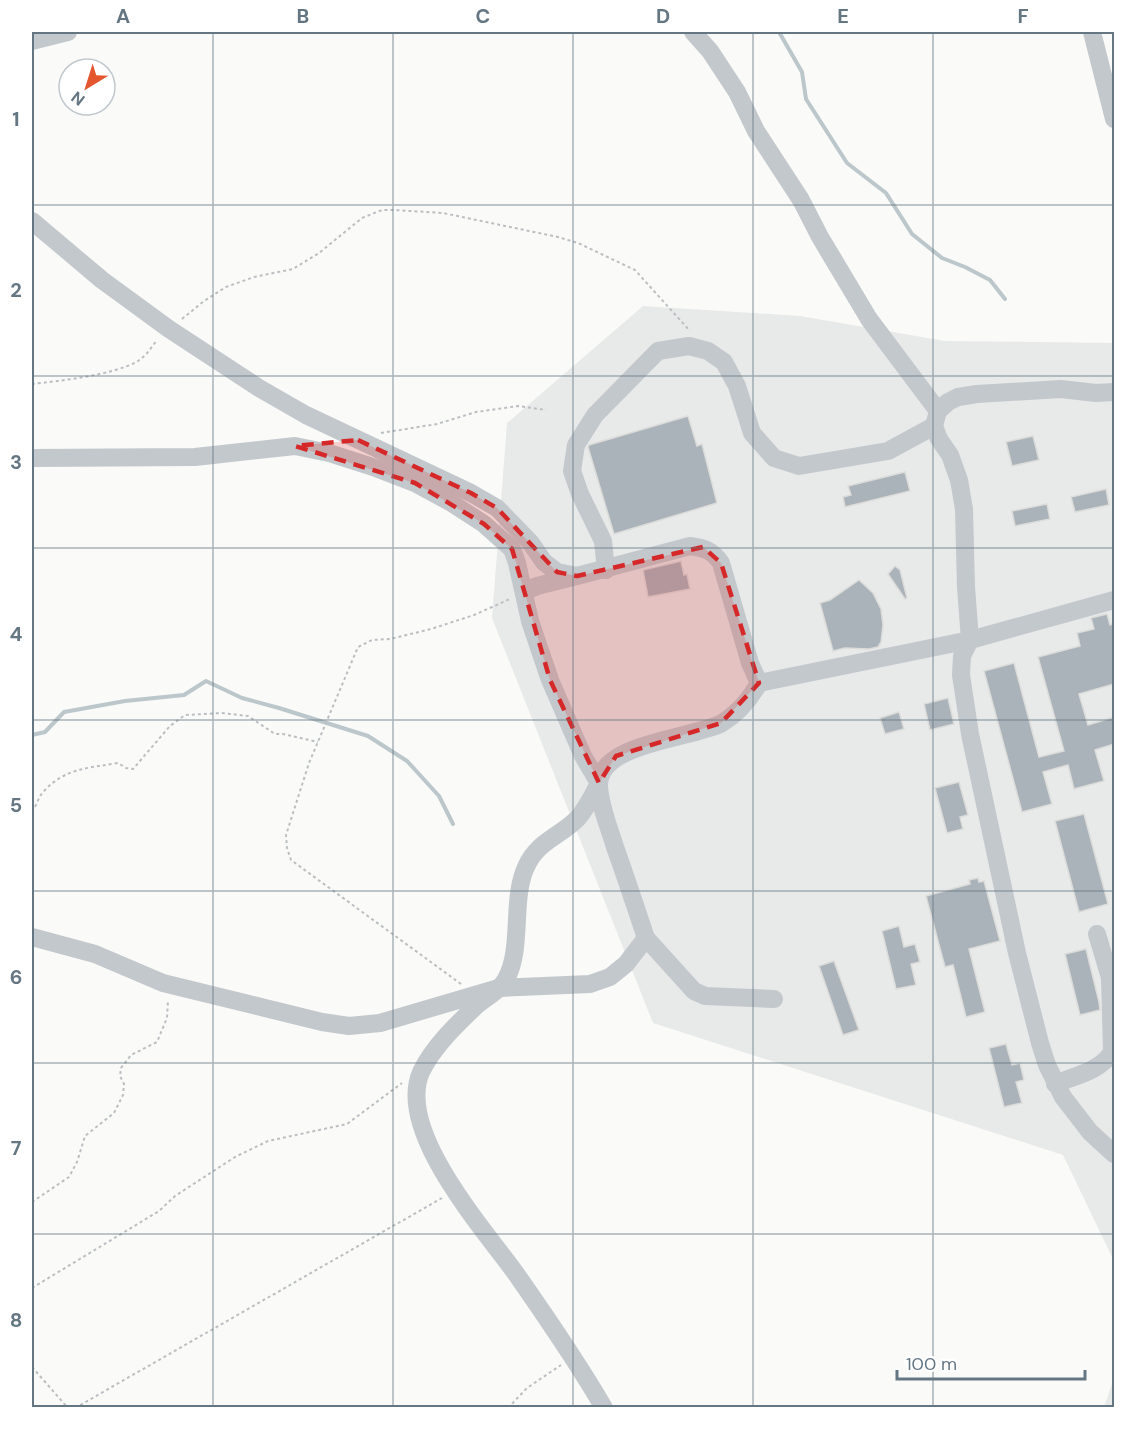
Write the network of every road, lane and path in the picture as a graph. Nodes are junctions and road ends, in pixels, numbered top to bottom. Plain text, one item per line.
1 (68, 32) edge
2 (693, 32) edge
3 (1092, 32) edge
4 (32, 40) edge
5 (1114, 119) edge
6 (32, 221) edge
7 (169, 329) junction
8 (708, 351) junction
9 (32, 384) edge
10 (1114, 392) edge
11 (546, 410) dead end
12 (936, 418) junction
13 (358, 440) junction
14 (295, 446) junction
15 (32, 458) edge
16 (512, 549) junction
17 (544, 562) junction
18 (606, 570) junction
19 (577, 576) junction
20 (524, 592) junction
21 (1114, 600) edge
22 (970, 640) junction
23 (759, 683) junction
24 (318, 742) junction
25 (599, 783) junction
26 (32, 812) edge
27 (1097, 934) dead end
28 (32, 937) edge
29 (646, 938) junction
30 (172, 985) junction
31 (499, 988) junction
32 (475, 994) junction
33 (774, 999) dead end
34 (422, 1072) junction
35 (1055, 1084) junction
36 (1114, 1154) edge
37 (454, 1191) junction
38 (32, 1202) edge
39 (32, 1288) edge
40 (573, 1356) junction
41 (32, 1367) edge
42 (68, 1407) edge
43 (75, 1407) edge
44 (508, 1407) edge
45 (604, 1407) edge

1 - 4 street
2 - 12 street
3 - 5 street
6 - 7 street
7 - 8 path
7 - 9 path
7 - 13 street
8 - 12 street
8 - 18 street
10 - 12 street
11 - 13 path
12 - 22 street
13 - 14 street
13 - 17 street
14 - 15 street
14 - 16 street
16 - 17 street
16 - 20 street
17 - 19 street
18 - 19 street
18 - 23 street
19 - 20 street
20 - 24 path
20 - 25 street
21 - 22 street
22 - 23 street
22 - 35 street
23 - 25 street
24 - 26 path
24 - 32 path
25 - 29 street
25 - 31 street
27 - 35 street
28 - 30 street
29 - 31 street
29 - 33 street
30 - 32 street
30 - 38 path
31 - 32 street
31 - 34 street
34 - 37 street
34 - 39 path
35 - 36 street
37 - 40 street
37 - 43 path
40 - 44 path
40 - 45 street
41 - 42 path

